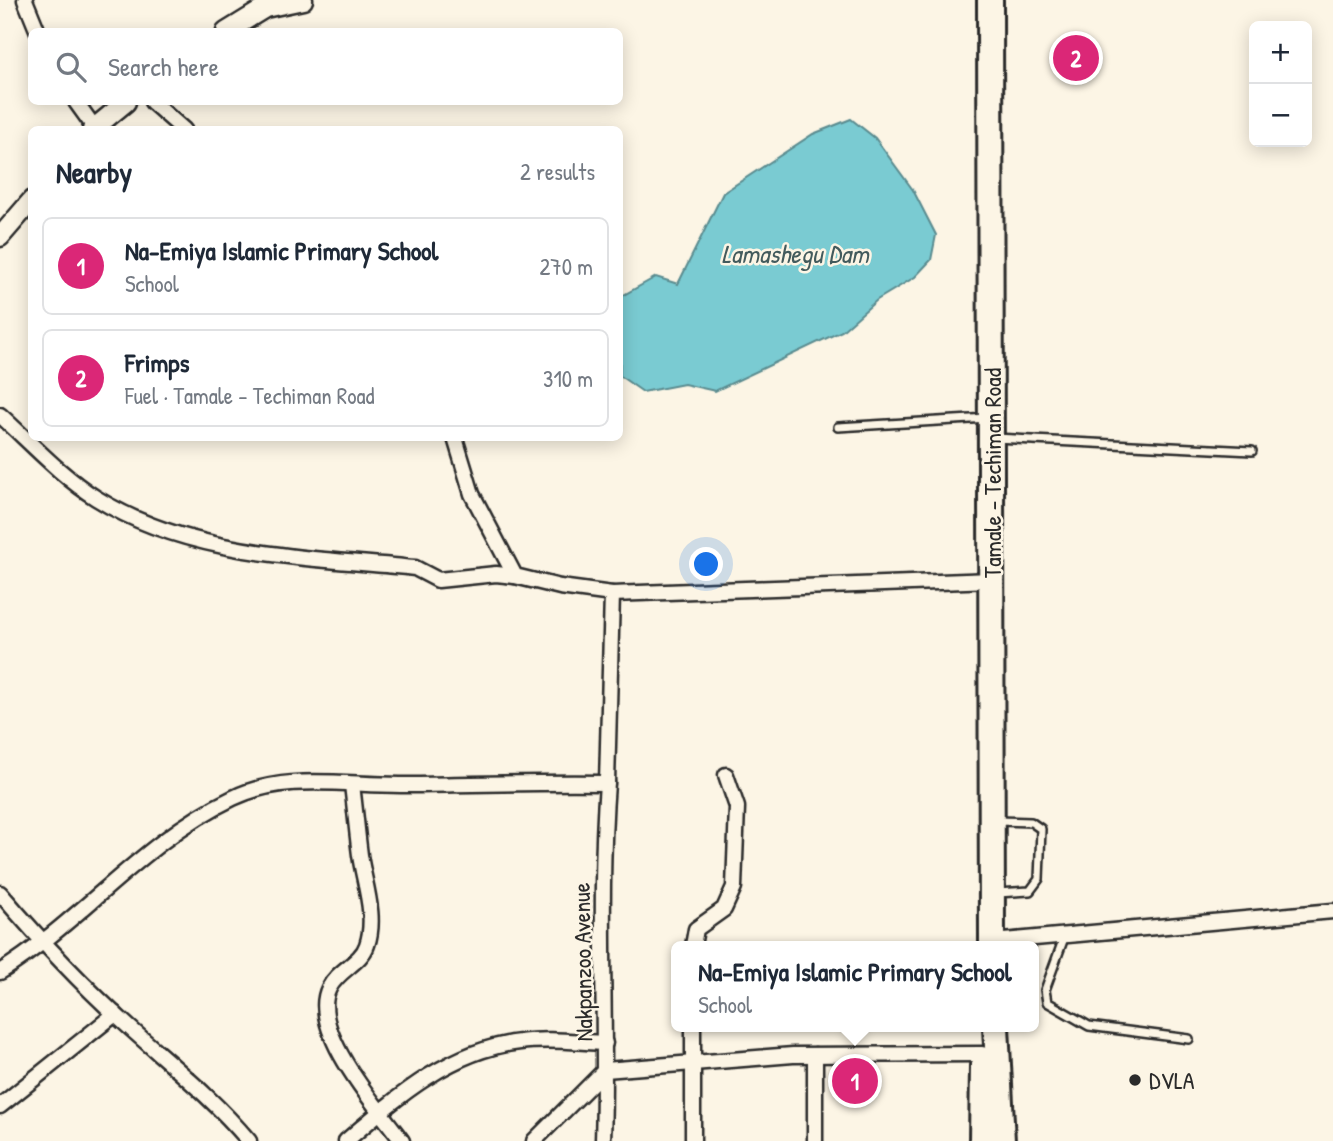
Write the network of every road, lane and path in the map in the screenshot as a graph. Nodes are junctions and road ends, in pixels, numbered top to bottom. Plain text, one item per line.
1 (25, 0) edge
2 (303, 0) edge
3 (990, 0) edge
4 (264, 4) edge
5 (36, 28) edge
6 (231, 28) edge
7 (78, 105) edge
8 (122, 105) edge
9 (155, 105) edge
10 (92, 126) edge
11 (96, 126) edge
12 (179, 126) edge
13 (28, 205) edge
14 (0, 237) edge
15 (0, 415) edge
16 (838, 427) dead end
17 (992, 428) junction
18 (28, 439) edge
19 (30, 441) edge
20 (456, 441) edge
21 (1252, 451) dead end
22 (515, 576) junction
23 (993, 580) junction
24 (612, 594) junction
25 (726, 775) dead end
26 (607, 783) junction
27 (352, 785) junction
28 (992, 821) junction
29 (0, 893) edge
30 (992, 894) junction
31 (1333, 911) edge
32 (1066, 934) junction
33 (43, 941) junction
34 (694, 941) edge
35 (992, 941) edge
36 (1014, 941) edge
37 (0, 972) edge
38 (114, 1014) junction
39 (693, 1032) edge
40 (984, 1032) edge
41 (996, 1032) edge
42 (1189, 1039) dead end
43 (605, 1043) junction
44 (815, 1055) junction
45 (982, 1055) junction
46 (693, 1063) junction
47 (605, 1070) junction
48 (0, 1106) edge
49 (381, 1111) junction
50 (249, 1141) edge
51 (346, 1141) edge
52 (402, 1141) edge
53 (534, 1141) edge
54 (603, 1141) edge
55 (692, 1141) edge
56 (815, 1141) edge
57 (982, 1141) edge
58 (1002, 1141) edge

1 - 5 street
2 - 4 street
3 - 17 highway, Tamale - Techiman Road
4 - 6 street
7 - 10 street
8 - 11 street
9 - 12 street
13 - 14 street
15 - 18 street
16 - 17 lane
17 - 21 lane
17 - 23 highway, Tamale - Techiman Road
19 - 22 street
20 - 22 street
22 - 24 street
23 - 24 street
23 - 28 highway, Tamale - Techiman Road
24 - 26 street, Nakpanzoo Avenue
25 - 34 street
26 - 27 street
26 - 43 street, Nakpanzoo Avenue
27 - 33 street
27 - 49 street
28 - 30 highway, Tamale - Techiman Road
28 - 30 lane
29 - 33 street
30 - 35 highway, Tamale - Techiman Road
31 - 32 street
32 - 36 street
32 - 42 lane
33 - 37 street
33 - 38 street
38 - 48 street
38 - 50 street
39 - 46 street
40 - 45 highway
41 - 58 highway
43 - 47 street, Nakpanzoo Avenue
43 - 49 street
44 - 45 street
44 - 46 street
44 - 56 street
45 - 57 highway
46 - 47 street
46 - 55 street
47 - 53 street
47 - 54 street, Nakpanzoo Avenue
49 - 51 street
49 - 52 street

